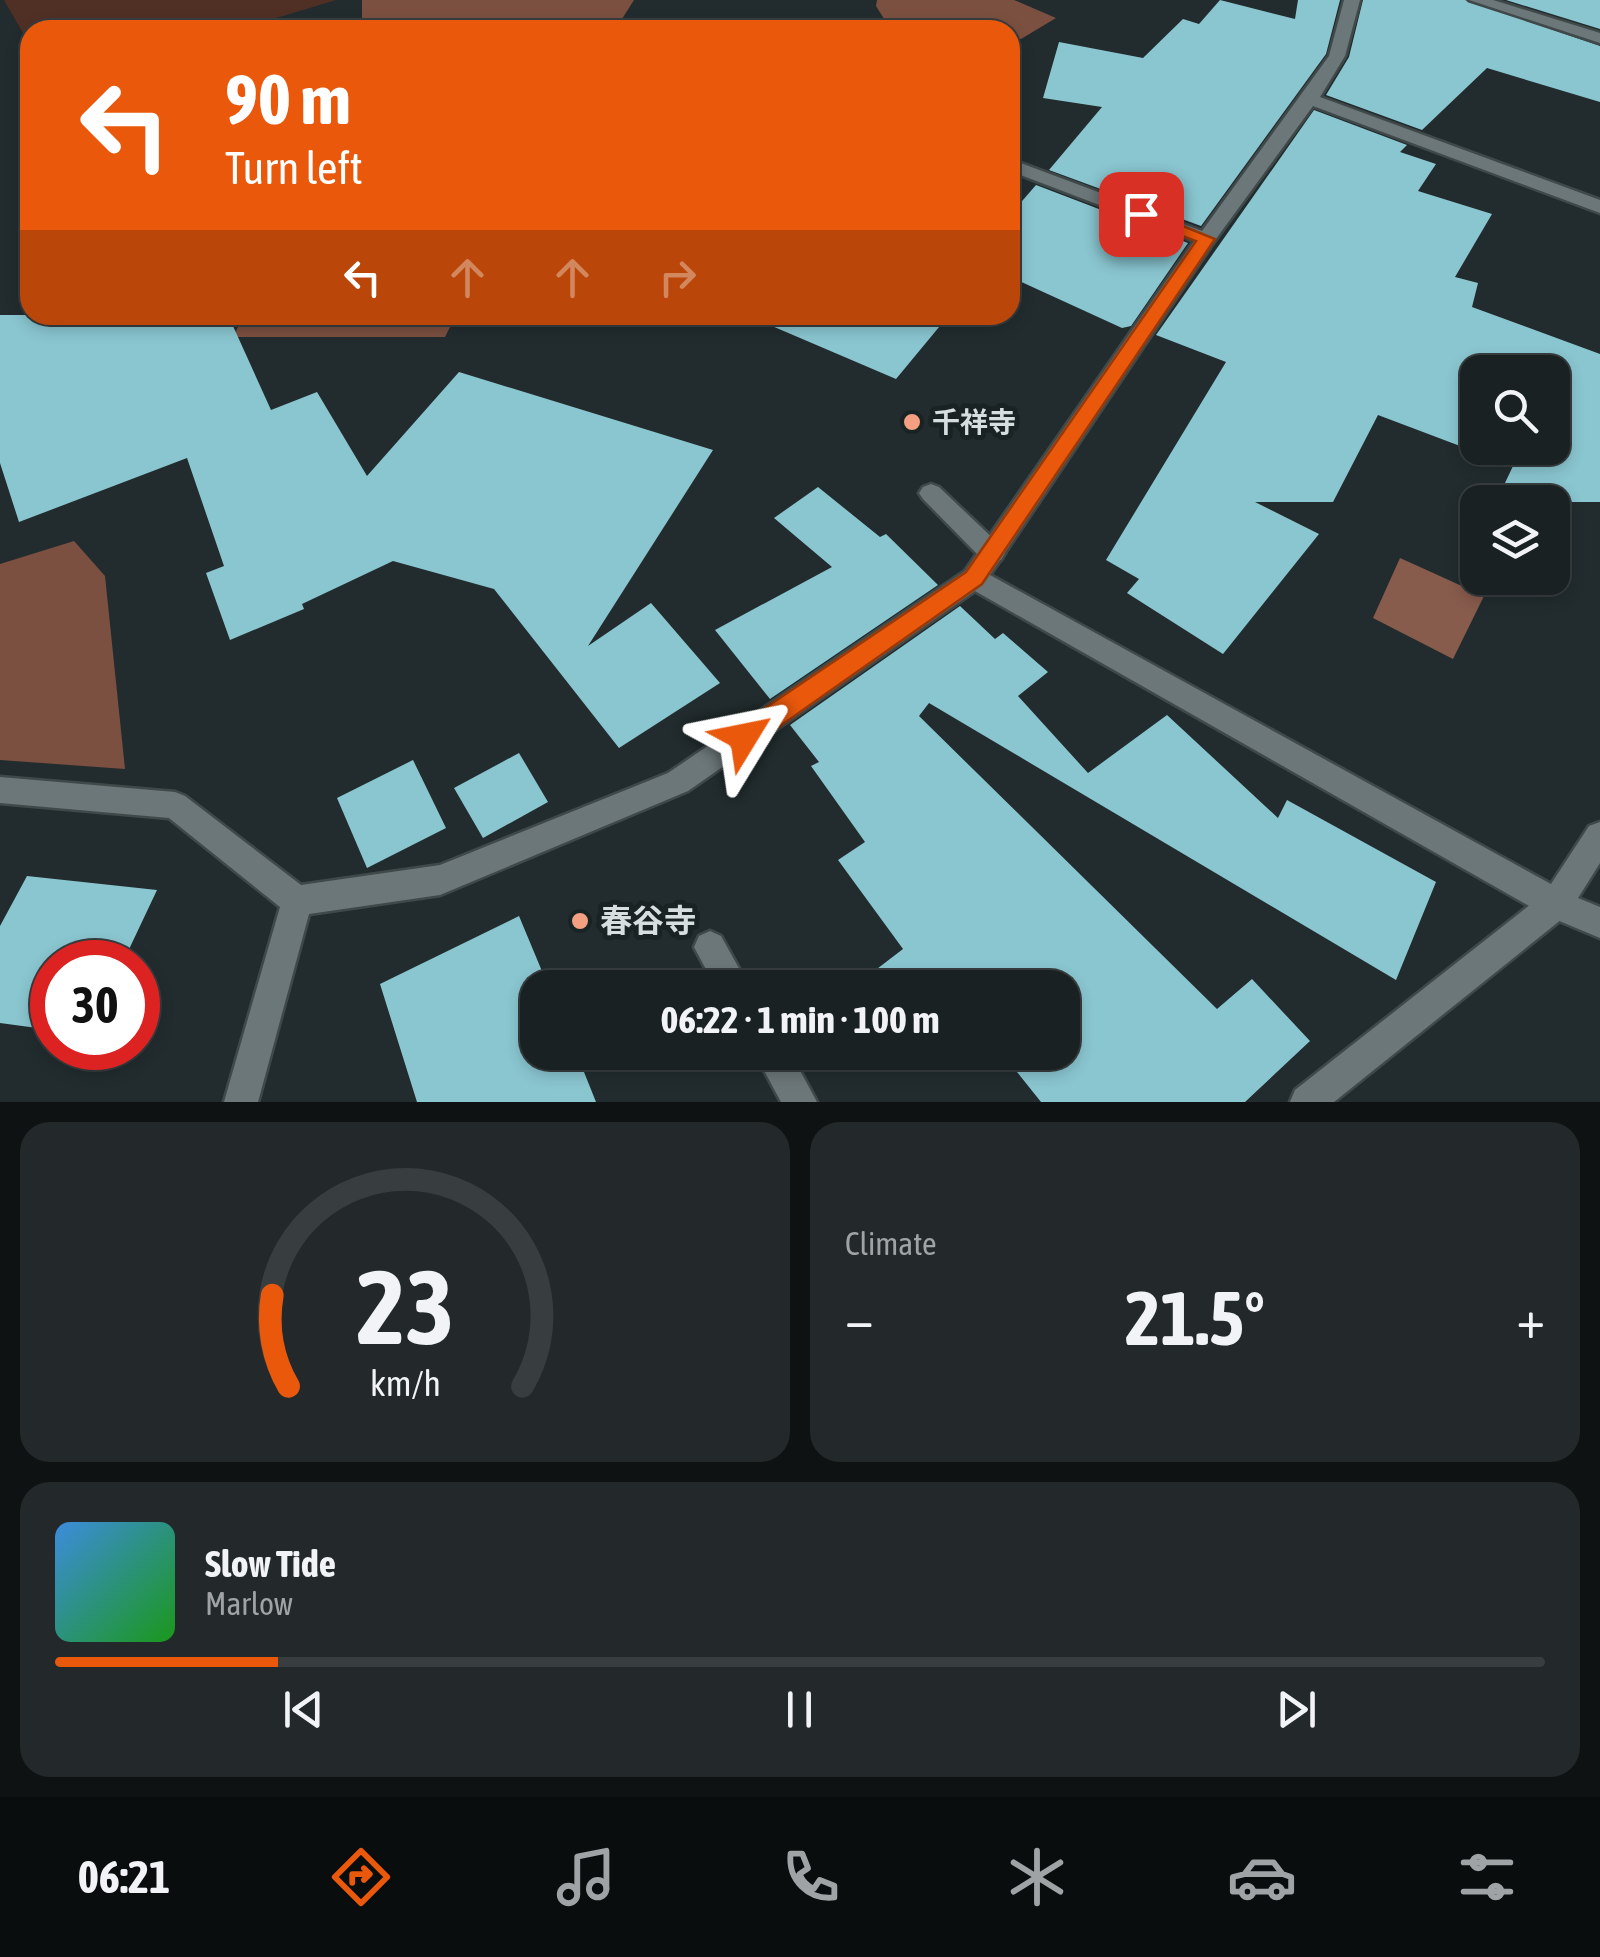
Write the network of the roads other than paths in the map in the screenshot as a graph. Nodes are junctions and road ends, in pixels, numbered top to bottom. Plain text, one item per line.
1 (1477, 0) edge
2 (1349, 1) edge
3 (1600, 38) edge
4 (1310, 99) junction
5 (1020, 169) edge
6 (1600, 207) edge
7 (1206, 239) junction
8 (931, 493) dead end
9 (992, 553) junction
10 (974, 578) junction
11 (0, 790) edge
12 (1600, 836) edge
13 (297, 901) junction
14 (1556, 904) junction
15 (1600, 922) edge
16 (710, 947) dead end
17 (723, 970) edge
18 (781, 1070) edge
19 (241, 1102) edge
20 (800, 1102) edge
21 (1307, 1102) edge

1 - 3 street
2 - 4 street
4 - 6 street
4 - 7 street
5 - 7 street
7 - 9 street
8 - 9 street
9 - 10 street
10 - 13 street
10 - 14 street
11 - 13 street
12 - 14 street
13 - 19 street
14 - 15 street
14 - 21 street
16 - 17 street
18 - 20 street

